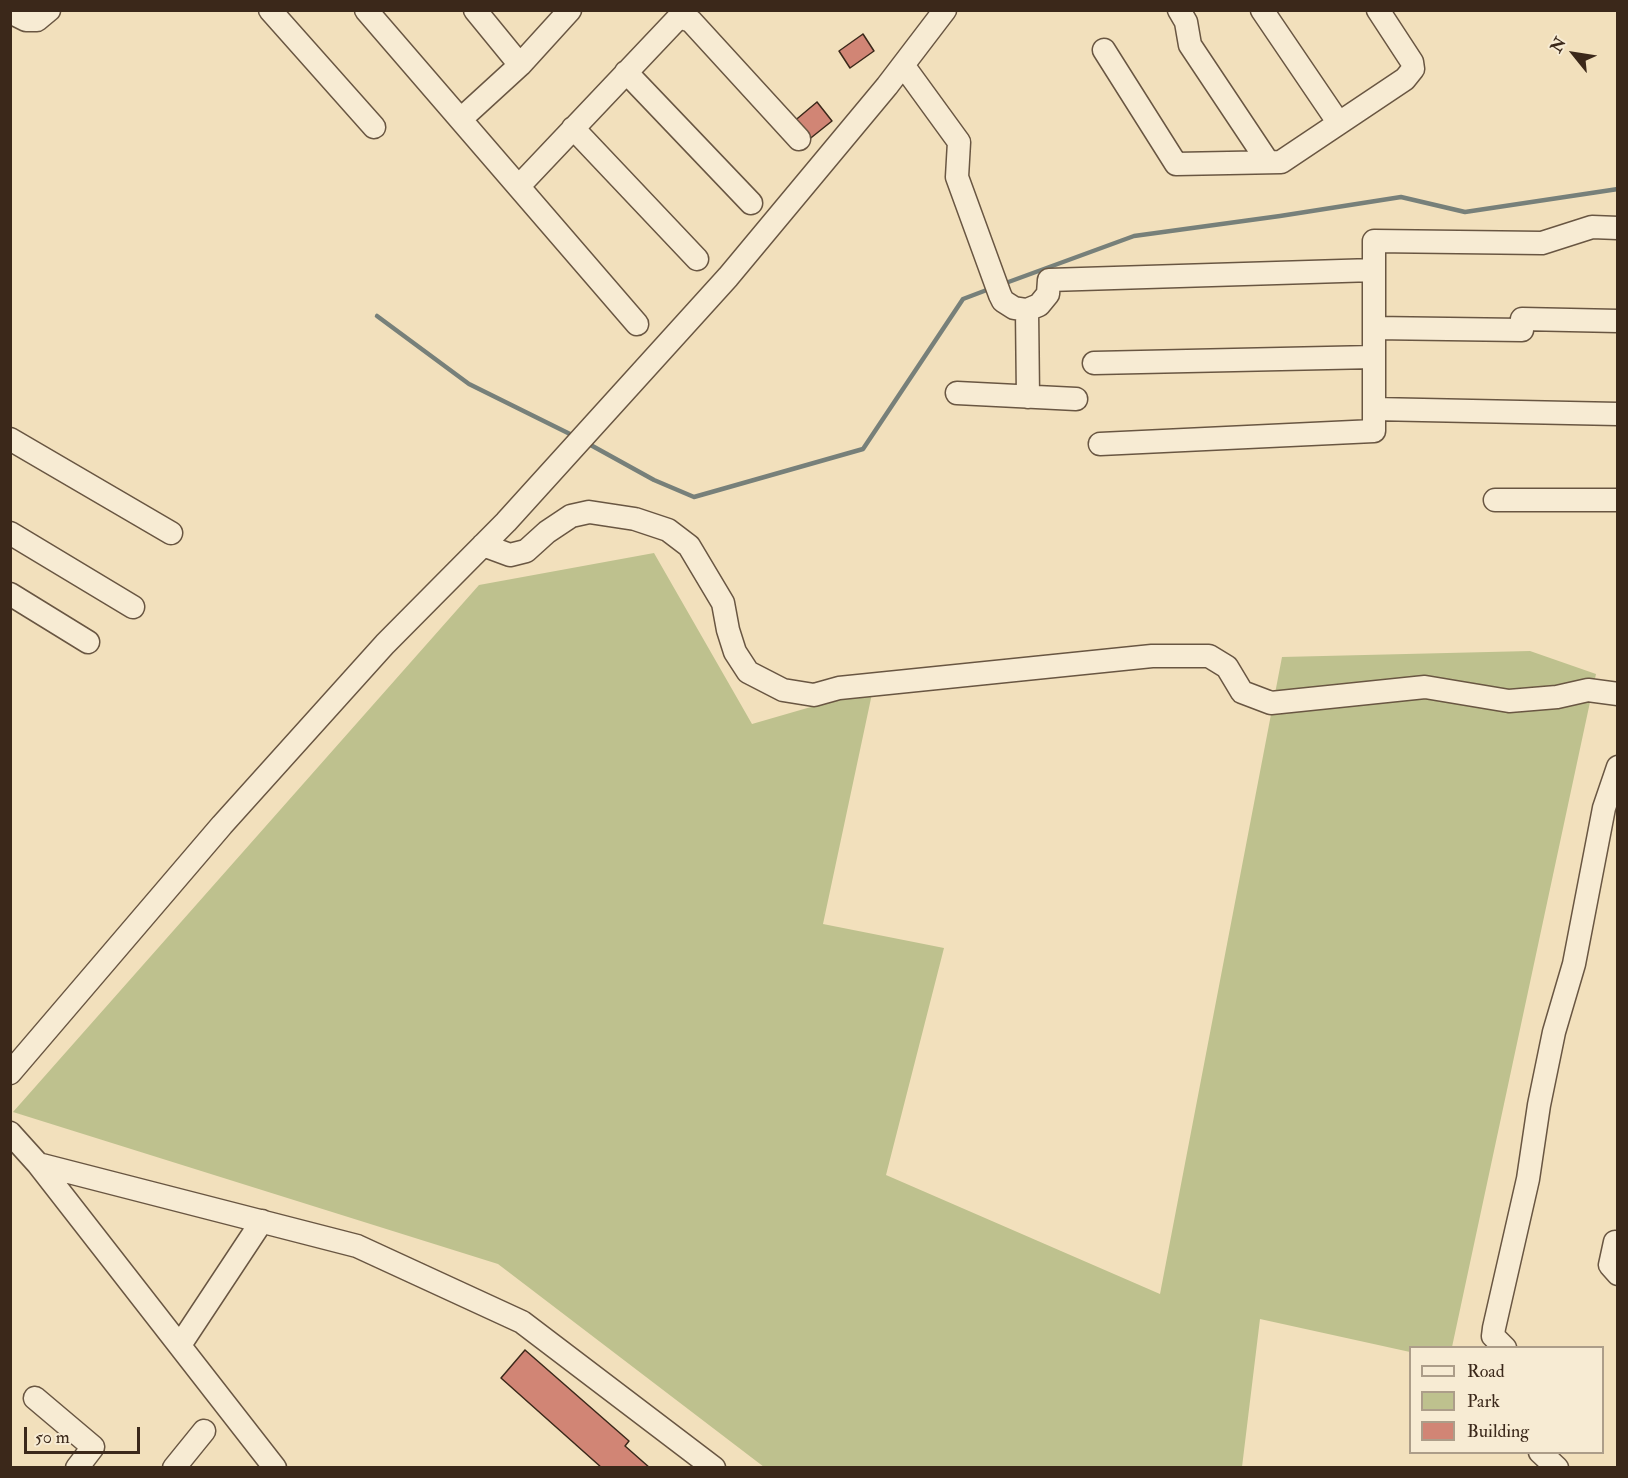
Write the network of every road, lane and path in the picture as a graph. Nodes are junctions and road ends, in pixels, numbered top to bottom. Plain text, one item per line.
1 (49, 10) edge
2 (270, 10) edge
3 (366, 10) edge
4 (475, 10) edge
5 (570, 10) edge
6 (945, 10) edge
7 (1179, 10) edge
8 (1262, 10) edge
9 (1378, 10) edge
10 (10, 12) edge
11 (1104, 50) dead end
12 (520, 65) junction
13 (903, 65) junction
14 (626, 72) junction
15 (461, 119) junction
16 (1338, 122) junction
17 (374, 127) dead end
18 (573, 128) junction
19 (799, 140) dead end
20 (1268, 162) junction
21 (519, 186) junction
22 (751, 203) dead end
23 (1617, 228) edge
24 (697, 259) dead end
25 (1374, 270) junction
26 (1027, 310) junction
27 (1617, 321) edge
28 (637, 324) dead end
29 (1374, 328) junction
30 (1374, 357) junction
31 (1094, 363) dead end
32 (957, 393) dead end
33 (1028, 397) junction
34 (1076, 399) dead end
35 (1374, 410) junction
36 (1617, 414) edge
37 (10, 439) edge
38 (1100, 444) dead end
39 (1495, 500) dead end
40 (1617, 500) edge
41 (10, 532) edge
42 (171, 533) dead end
43 (483, 545) junction
44 (10, 594) edge
45 (133, 607) dead end
46 (88, 642) dead end
47 (1617, 694) edge
48 (1617, 767) edge
49 (10, 1072) edge
50 (10, 1133) edge
51 (38, 1164) junction
52 (262, 1221) junction
53 (1615, 1242) dead end
54 (1617, 1274) edge
55 (180, 1346) junction
56 (1504, 1346) edge
57 (35, 1398) dead end
58 (204, 1431) dead end
59 (1542, 1454) edge
60 (77, 1467) edge
61 (174, 1467) edge
62 (275, 1467) edge
63 (714, 1467) edge
64 (1557, 1467) edge

1 - 10 street
2 - 17 street
3 - 15 street
4 - 12 street
5 - 12 street
6 - 13 street
7 - 20 street
8 - 16 street
9 - 16 street
11 - 20 street
12 - 15 street
13 - 26 street
13 - 43 street
14 - 18 street
14 - 19 street
14 - 22 street
15 - 21 street
16 - 20 street
18 - 21 street
18 - 24 street
21 - 28 street
23 - 25 street
25 - 26 street
25 - 29 street
26 - 33 street
27 - 29 street
29 - 30 street
30 - 31 street
30 - 35 street
32 - 33 street
33 - 34 street
35 - 36 street
35 - 38 street
37 - 42 street
39 - 40 street
41 - 45 street
43 - 47 street
43 - 49 street
44 - 46 street
48 - 56 street
50 - 51 street
51 - 52 street
51 - 55 street
52 - 55 street
52 - 63 street
53 - 54 street
55 - 62 street
57 - 60 street
58 - 61 street
59 - 64 street

